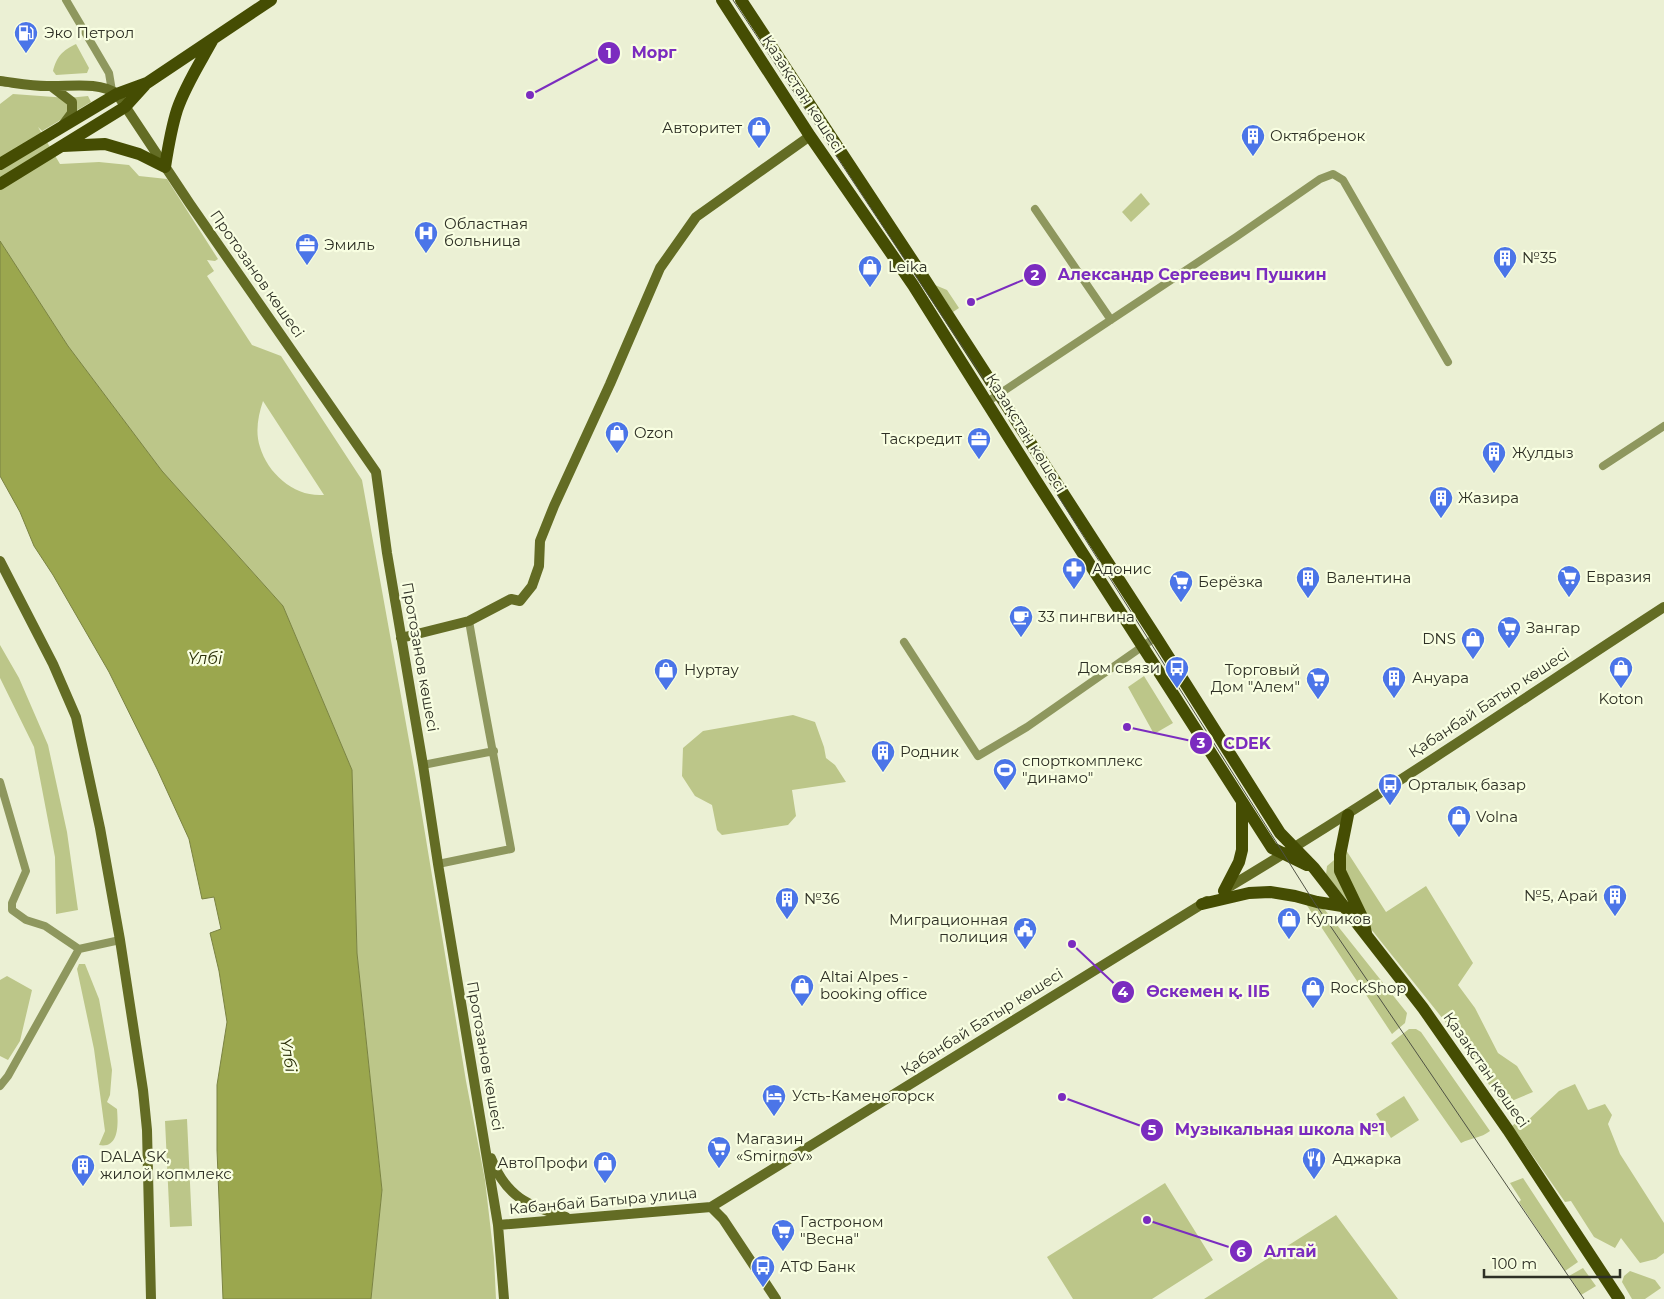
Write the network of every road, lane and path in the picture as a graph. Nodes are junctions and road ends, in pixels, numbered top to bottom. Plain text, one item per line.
1 (66, 0) edge
2 (271, 0) edge
3 (722, 0) edge
4 (741, 0) edge
5 (214, 39) junction
6 (0, 82) edge
7 (147, 83) junction
8 (51, 86) junction
9 (115, 92) junction
10 (125, 107) junction
11 (62, 126) junction
12 (824, 126) junction
13 (810, 136) junction
14 (62, 147) junction
15 (0, 164) edge
16 (165, 167) junction
17 (0, 184) edge
18 (1035, 209) dead end
19 (1111, 320) junction
20 (1448, 362) dead end
21 (999, 394) junction
22 (986, 402) junction
23 (1664, 426) edge
24 (1603, 466) dead end
25 (1049, 471) junction
26 (1035, 479) junction
27 (0, 561) edge
28 (1664, 607) edge
29 (469, 621) junction
30 (1156, 637) junction
31 (401, 638) junction
32 (904, 642) dead end
33 (1142, 646) junction
34 (494, 751) junction
35 (424, 765) junction
36 (0, 782) edge
37 (1242, 803) junction
38 (1352, 812) junction
39 (1290, 851) junction
40 (438, 864) junction
41 (1224, 891) junction
42 (1202, 904) junction
43 (1342, 906) junction
44 (1368, 938) junction
45 (120, 940) junction
46 (79, 949) junction
47 (0, 1086) edge
48 (484, 1144) junction
49 (711, 1207) junction
50 (572, 1219) junction
51 (498, 1225) junction
52 (151, 1299) edge
53 (504, 1299) edge
54 (776, 1299) edge
55 (1619, 1299) edge

1 - 9 street
2 - 5 main road
3 - 13 main road, Қазақстан көшесі
4 - 12 main road, Қазақстан көшесі
5 - 7 main road
5 - 16 main road
6 - 8 street
7 - 9 main road
7 - 10 main road
8 - 9 street
8 - 11 street
9 - 10 street, Протозанов көшесі
9 - 11 main road
10 - 14 main road
10 - 16 street, Протозанов көшесі
11 - 15 main road
12 - 13 main road
12 - 21 main road, Қазақстан көшесі
13 - 22 main road, Қазақстан көшесі
13 - 29 street
14 - 16 main road
14 - 17 main road
16 - 31 street, Протозанов көшесі
18 - 19 street
19 - 20 street
19 - 21 street
21 - 22 street
21 - 25 main road, Қазақстан көшесі
22 - 26 main road, Қазақстан көшесі
23 - 24 street
25 - 26 main road
25 - 30 main road, Қазақстан көшесі
26 - 33 main road, Қазақстан көшесі
27 - 45 street
28 - 38 street, Қабанбай Батыр көшесі
29 - 31 street
29 - 34 street
30 - 33 street
30 - 39 main road, Қазақстан көшесі
31 - 35 street, Протозанов көшесі
32 - 33 street
33 - 37 main road, Қазақстан көшесі
34 - 35 street
34 - 40 street
35 - 40 street, Протозанов көшесі
36 - 46 street
37 - 39 main road, Қазақстан көшесі
37 - 41 main road
38 - 39 street
38 - 44 main road
39 - 41 street, Қабанбай Батыр көшесі
39 - 43 main road, Қазақстан көшесі
40 - 48 street, Протозанов көшесі
41 - 42 street, Қабанбай Батыр көшесі
42 - 43 main road
42 - 49 street, Қабанбай Батыр көшесі
43 - 44 main road, Қазақстан көшесі
44 - 55 main road, Қазақстан көшесі
45 - 46 street
45 - 52 street
46 - 47 street
48 - 50 street
48 - 51 street, Протозанов көшесі
49 - 50 street, Кабанбай Батыра улица
49 - 54 street
50 - 51 street, Кабанбай Батыра улица
51 - 53 street, Протозанов көшесі

